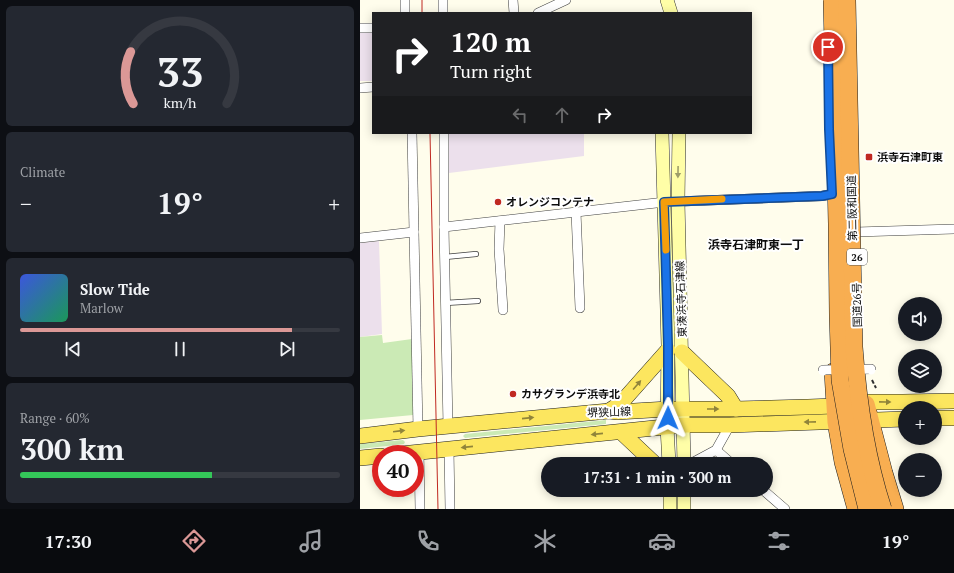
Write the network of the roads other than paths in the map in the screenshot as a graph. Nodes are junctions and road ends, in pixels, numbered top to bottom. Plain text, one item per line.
1 (405, 0) edge
2 (443, 0) edge
3 (513, 0) edge
4 (566, 0) edge
5 (667, 0) edge
6 (826, 0) edge
7 (832, 0) edge
8 (847, 0) edge
9 (852, 0) edge
10 (405, 12) edge
11 (443, 12) edge
12 (514, 12) edge
13 (540, 12) edge
14 (665, 12) edge
15 (671, 12) edge
16 (360, 28) edge
17 (372, 28) edge
18 (360, 88) edge
19 (372, 88) edge
20 (412, 134) edge
21 (444, 134) edge
22 (662, 134) edge
23 (678, 134) edge
24 (832, 194) junction
25 (678, 201) junction
26 (664, 202) junction
27 (576, 212) junction
28 (500, 221) junction
29 (444, 227) junction
30 (954, 229) edge
31 (414, 232) junction
32 (856, 232) junction
33 (360, 238) edge
34 (476, 254) dead end
35 (445, 257) junction
36 (478, 301) dead end
37 (445, 303) junction
38 (580, 308) dead end
39 (503, 310) dead end
40 (668, 350) junction
41 (682, 352) junction
42 (871, 370) dead end
43 (823, 371) dead end
44 (954, 401) edge
45 (866, 402) junction
46 (675, 409) junction
47 (736, 409) junction
48 (609, 410) junction
49 (835, 414) junction
50 (942, 418) edge
51 (954, 418) edge
52 (870, 419) junction
53 (898, 419) edge
54 (684, 425) junction
55 (730, 425) junction
56 (448, 426) junction
57 (667, 426) junction
58 (418, 429) junction
59 (621, 432) junction
60 (360, 436) edge
61 (449, 449) junction
62 (716, 450) junction
63 (424, 452) edge
64 (372, 457) edge
65 (648, 457) edge
66 (669, 457) edge
67 (684, 457) edge
68 (703, 457) edge
69 (724, 457) edge
70 (360, 458) edge
71 (420, 497) edge
72 (670, 497) edge
73 (684, 497) edge
74 (771, 497) edge
75 (420, 509) edge
76 (450, 509) edge
77 (670, 509) edge
78 (684, 509) edge
79 (785, 509) edge
80 (856, 509) edge
81 (867, 509) edge
82 (883, 509) edge
83 (895, 509) edge

1 - 10 street
2 - 11 street
3 - 12 street
4 - 13 street
5 - 14 street
5 - 15 street
6 - 24 highway, 国道26号 / 26
7 - 81 highway, 第二阪和国道 / 26, bridge
8 - 82 highway, 第二阪和国道 / 26, bridge
9 - 32 highway, 国道26号 / 26
16 - 17 street
18 - 19 street
20 - 31 street
21 - 29 street
22 - 26 street, 東湊浜寺石津線
23 -> 25 street, 東湊浜寺石津線
24 - 25 street
24 - 49 highway, 国道26号 / 26
25 - 26 street
25 - 41 street, 東湊浜寺石津線
26 - 27 street
26 - 40 street, 東湊浜寺石津線
27 - 28 street
27 - 38 street
28 - 29 street
28 - 39 street
29 - 35 street
30 - 32 street
31 - 33 street
31 - 58 street
32 - 45 highway, 国道26号 / 26
34 - 35 lane
35 - 37 street
36 - 37 lane
37 - 56 street
40 - 46 street, 東湊浜寺石津線
48 -> 40 main road
41 - 46 street, 東湊浜寺石津線
41 - 47 main road
42 - 43 street, bridge
45 -> 44 main road, 堺狭山線
45 - 49 main road, 堺狭山線
45 - 52 highway, 国道26号 / 26
46 -> 47 main road, 堺狭山線
46 - 48 main road, 堺狭山線
46 - 54 street, 東湊浜寺石津線
46 - 57 street, 東湊浜寺石津線
47 - 49 main road, 堺狭山線
56 -> 48 main road, 堺狭山線
49 - 52 main road, 堺狭山線
49 -> 55 main road, 堺狭山線
49 - 80 highway, 国道26号 / 26
50 - 51 main road
52 - 53 main road, 堺狭山線
52 - 83 highway, 国道26号 / 26
54 - 55 main road, 堺狭山線
54 - 57 main road, 堺狭山線
54 - 67 street, 東湊浜寺石津線
55 - 62 street
56 - 58 main road, 堺狭山線
57 - 59 main road, 堺狭山線
57 - 66 street, 東湊浜寺石津線
60 -> 58 main road, 堺狭山線
59 -> 61 main road, 堺狭山線
59 - 65 main road
61 - 63 main road, 堺狭山線
61 - 76 street
62 - 68 street
62 - 69 street
64 - 70 main road
71 - 75 street
72 - 77 street
73 - 78 street
74 - 79 street

